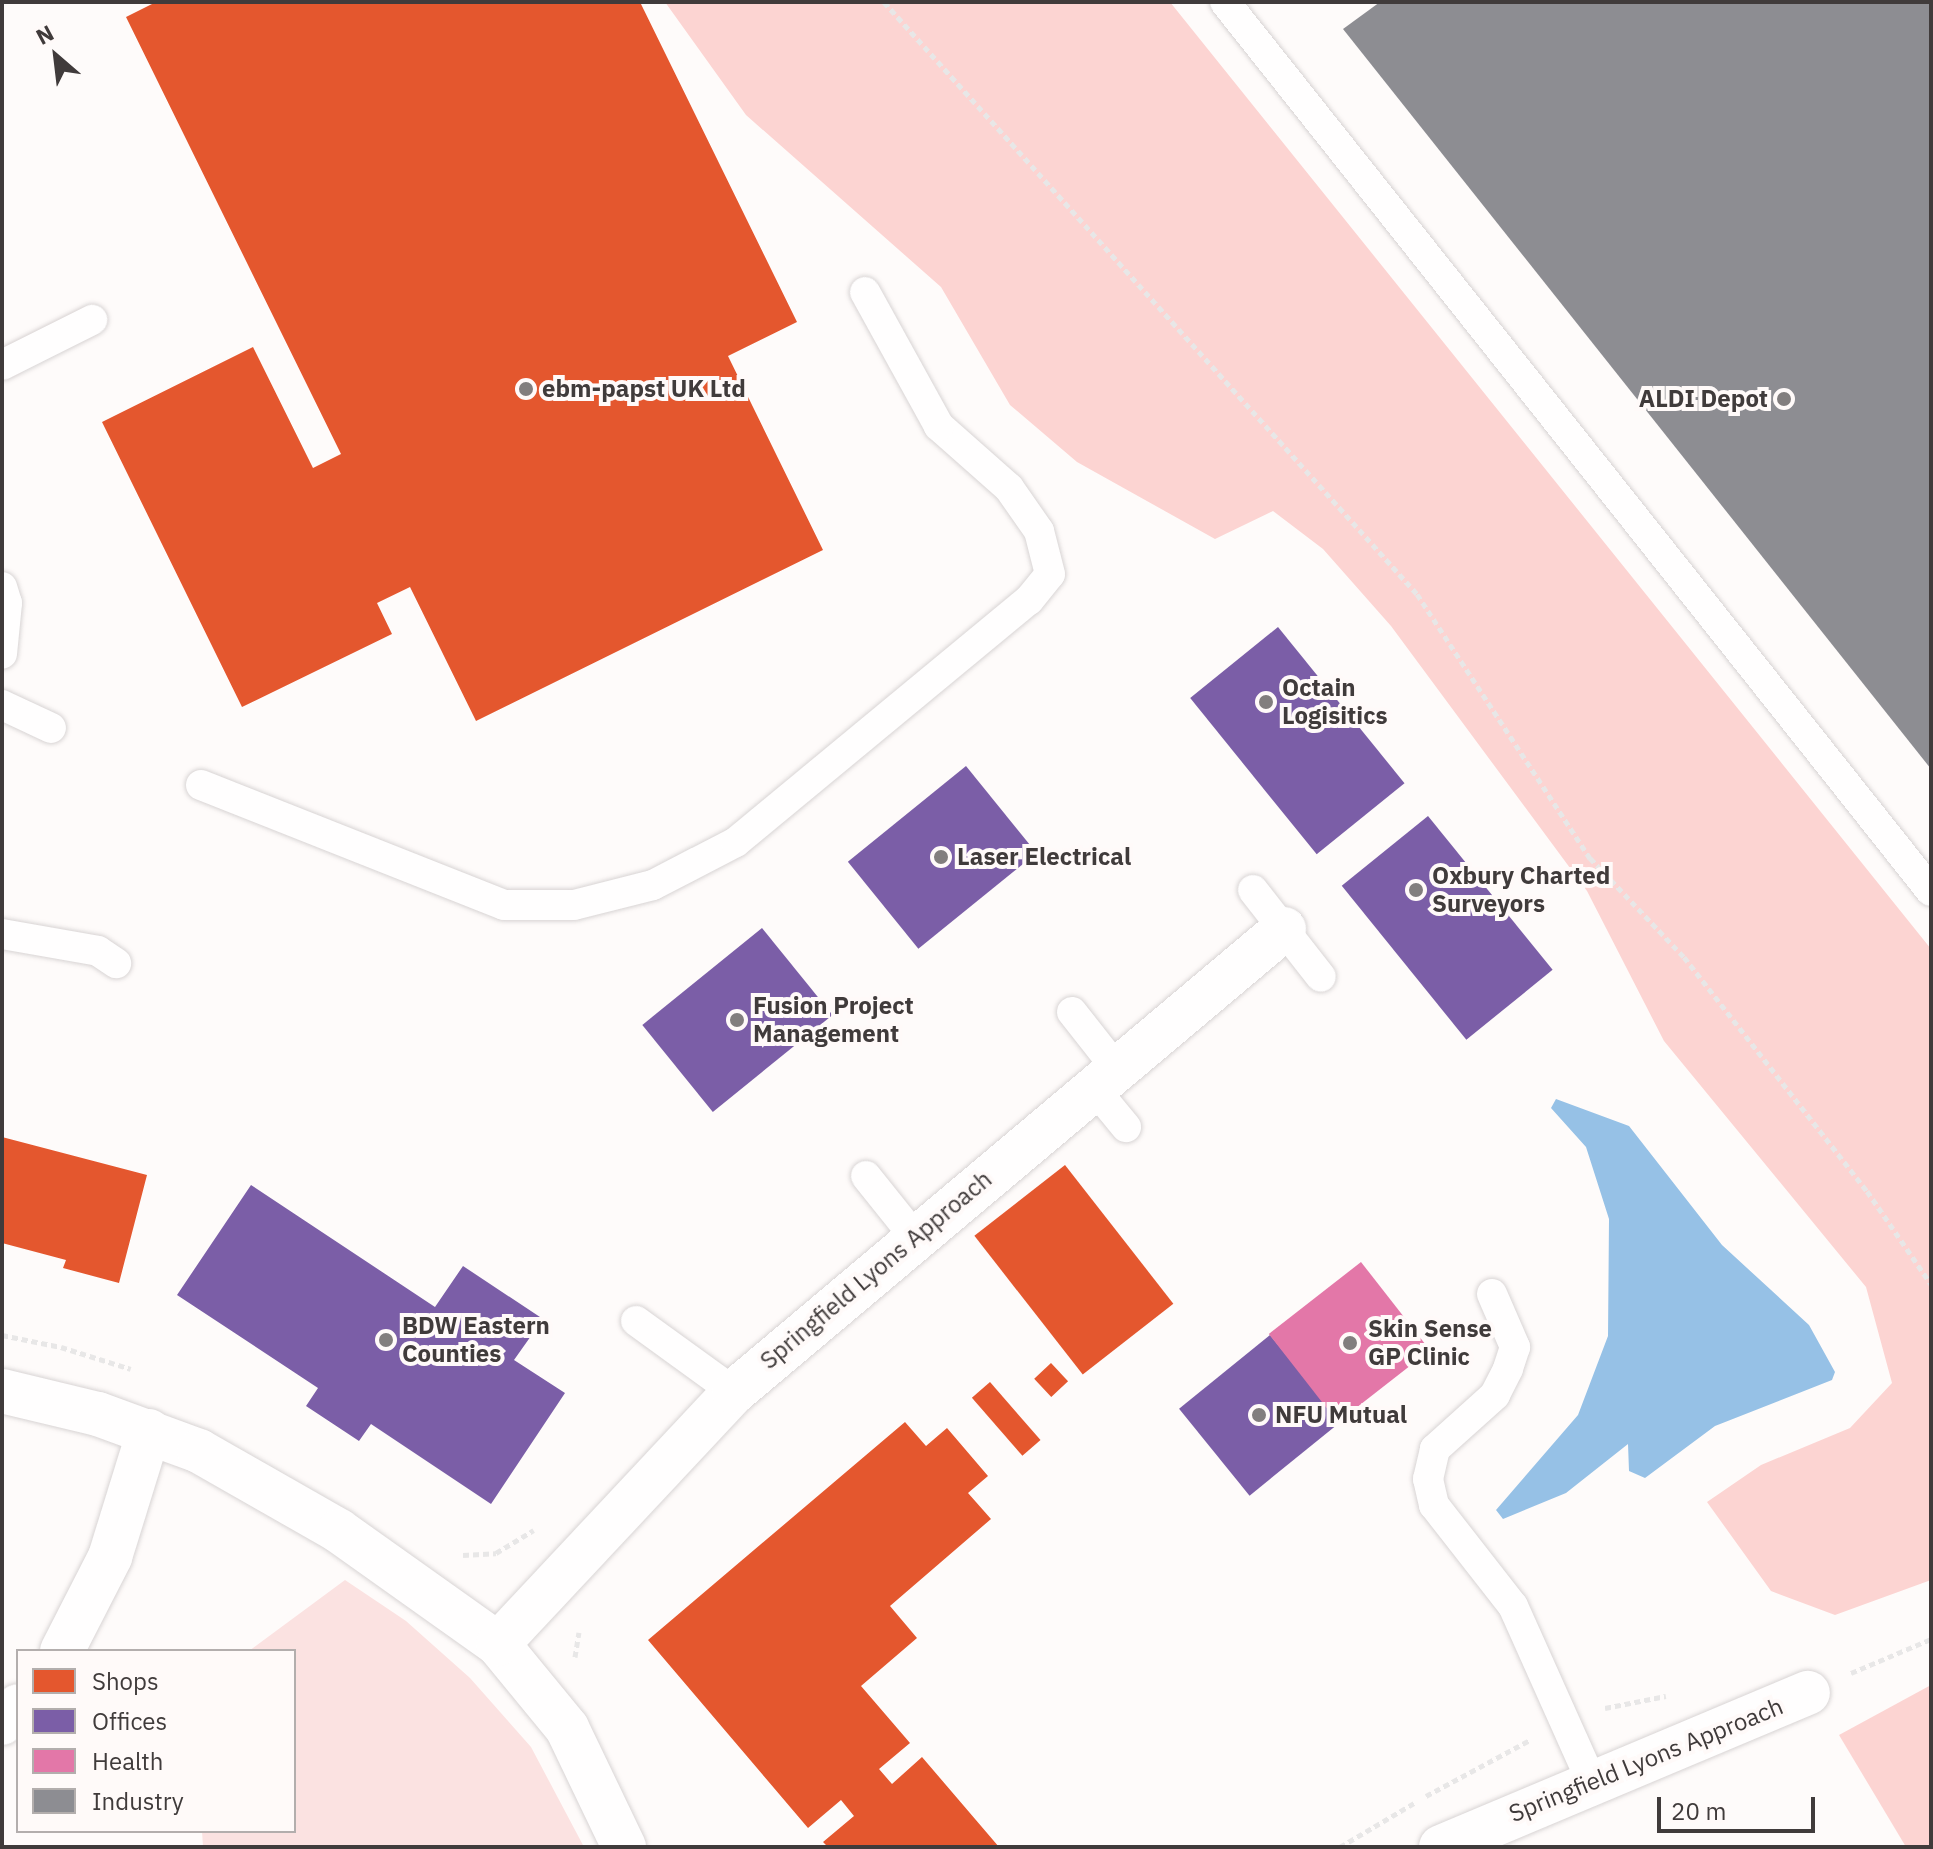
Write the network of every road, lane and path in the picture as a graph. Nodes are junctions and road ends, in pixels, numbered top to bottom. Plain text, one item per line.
1 (884, 2) edge
2 (1225, 2) edge
3 (865, 292) dead end
4 (92, 320) dead end
5 (2, 365) edge
6 (2, 587) edge
7 (2, 654) edge
8 (2, 705) edge
9 (51, 728) dead end
10 (201, 785) dead end
11 (1253, 890) dead end
12 (1931, 891) edge
13 (1284, 929) junction
14 (2, 934) edge
15 (116, 963) dead end
16 (1321, 977) dead end
17 (1072, 1012) dead end
18 (1105, 1077) junction
19 (1126, 1127) dead end
20 (866, 1176) dead end
21 (914, 1236) junction
22 (1931, 1284) edge
23 (1492, 1294) dead end
24 (636, 1321) dead end
25 (2, 1391) edge
26 (734, 1392) junction
27 (149, 1431) junction
28 (498, 1644) junction
29 (63, 1649) edge
30 (1808, 1693) dead end
31 (16, 1708) edge
32 (2, 1723) edge
33 (1591, 1780) junction
34 (1453, 1844) edge
35 (624, 1847) edge

1 - 22 path
2 - 12 lane
3 - 10 lane
4 - 5 lane
6 - 7 lane
8 - 9 lane
11 - 13 lane
13 - 16 lane
13 - 18 street, Springfield Lyons Approach
14 - 15 lane
17 - 18 lane
18 - 19 lane
18 - 21 street, Springfield Lyons Approach
20 - 21 lane
21 - 26 street, Springfield Lyons Approach
23 - 33 lane
24 - 26 lane
25 - 27 street
26 - 28 street, Springfield Lyons Approach
27 - 28 street
27 - 29 street
28 - 35 street
30 - 33 street, Springfield Lyons Approach
31 - 32 street
33 - 34 street, Springfield Lyons Approach

